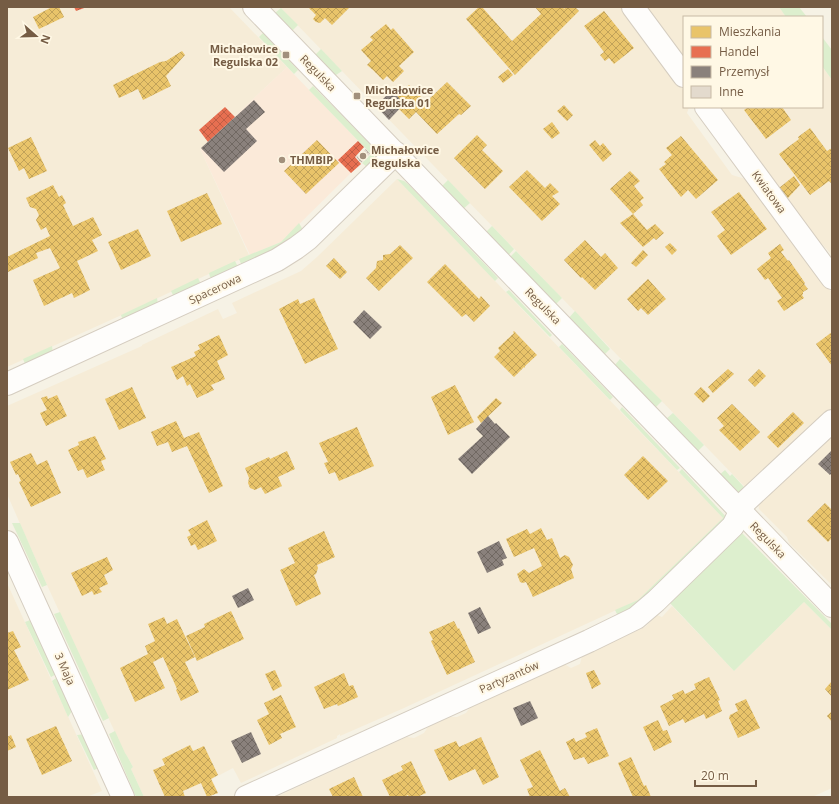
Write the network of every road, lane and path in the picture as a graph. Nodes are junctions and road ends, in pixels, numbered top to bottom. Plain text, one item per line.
1 (254, 7) edge
2 (633, 7) edge
3 (683, 75) edge
4 (707, 108) edge
5 (396, 153) junction
6 (832, 278) edge
7 (7, 384) edge
8 (832, 421) edge
9 (740, 512) junction
10 (7, 542) edge
11 (832, 606) edge
12 (123, 797) edge
13 (246, 797) edge

1 - 5 street, Regulska
2 - 3 street
4 - 6 street, Kwiatowa
5 - 7 street, Spacerowa
5 - 9 street, Regulska
8 - 9 street
9 - 11 street, Regulska
9 - 13 street, Partyzantów
10 - 12 street, 3 Maja

